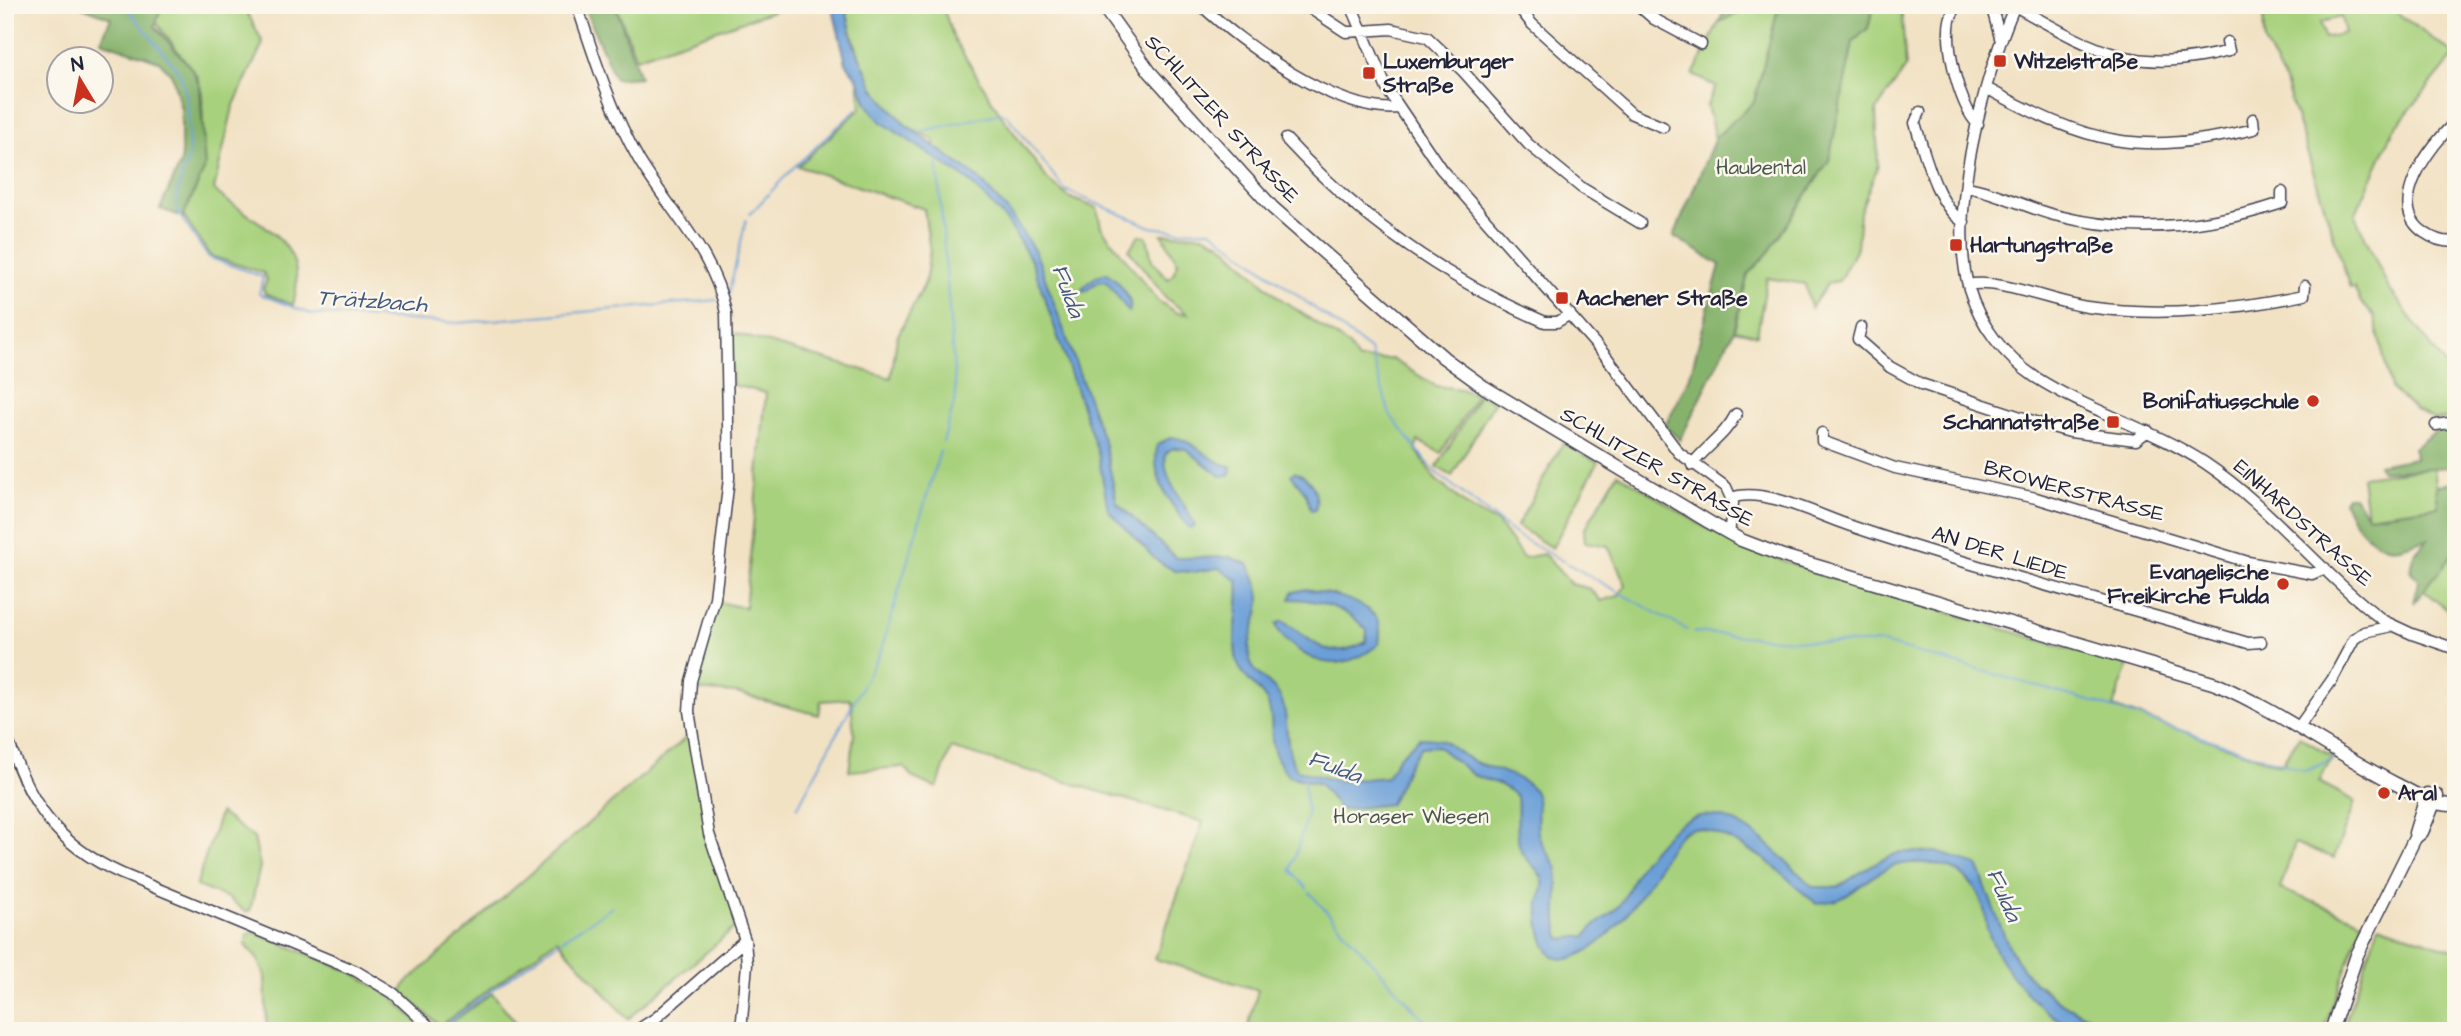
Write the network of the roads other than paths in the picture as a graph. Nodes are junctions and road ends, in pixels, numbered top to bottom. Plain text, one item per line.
1 (1102, 5) edge
2 (1201, 5) edge
3 (1305, 5) edge
4 (1351, 5) edge
5 (1517, 5) edge
6 (1638, 5) edge
7 (1991, 5) edge
8 (2015, 5) edge
9 (576, 8) edge
10 (1954, 11) dead end
11 (1360, 31) junction
12 (2001, 41) junction
13 (2227, 42) dead end
14 (1701, 44) dead end
15 (1986, 88) junction
16 (1398, 108) junction
17 (1920, 112) dead end
18 (2253, 119) dead end
19 (2456, 121) edge
20 (1978, 124) junction
21 (1663, 127) dead end
22 (1286, 139) dead end
23 (1967, 187) junction
24 (2282, 192) dead end
25 (1964, 222) junction
26 (1640, 223) dead end
27 (2456, 241) edge
28 (1968, 285) junction
29 (2305, 286) dead end
30 (1570, 314) junction
31 (1861, 327) dead end
32 (1736, 414) dead end
33 (2456, 422) edge
34 (2436, 425) dead end
35 (2148, 431) junction
36 (1822, 433) dead end
37 (1692, 465) junction
38 (1731, 498) junction
39 (1729, 534) junction
40 (2325, 568) junction
41 (2392, 626) junction
42 (2261, 642) dead end
43 (2456, 649) edge
44 (2298, 728) junction
45 (5, 732) edge
46 (2456, 797) edge
47 (2431, 798) junction
48 (2456, 805) edge
49 (745, 940) junction
50 (434, 1031) edge
51 (636, 1031) edge
52 (741, 1031) edge
53 (2331, 1031) edge

1 - 39 main road, SCHLITZER STRASSE
2 - 16 street
3 - 11 street
4 - 11 street
5 - 21 street
6 - 14 street
7 - 12 street
8 - 12 street, EINHARDSTRASSE
8 - 13 street
9 - 49 street
10 - 20 street
11 - 16 street
11 - 26 street
12 - 15 street, EINHARDSTRASSE
15 - 18 street
15 - 20 street, EINHARDSTRASSE
16 - 30 street
17 - 25 street
19 - 27 street
20 - 23 street, EINHARDSTRASSE
22 - 30 street
23 - 24 street
23 - 25 street, EINHARDSTRASSE
25 - 28 street, EINHARDSTRASSE
28 - 29 street
28 - 35 street, EINHARDSTRASSE
30 - 37 street
31 - 35 street
32 - 37 street
33 - 34 street
35 - 40 street, EINHARDSTRASSE
36 - 40 street, BROWERSTRASSE
37 - 38 street
38 - 39 street
38 - 42 street, AN DER LIEDE
39 - 44 main road, SCHLITZER STRASSE
40 - 41 street, EINHARDSTRASSE
41 - 43 street, EINHARDSTRASSE
41 - 44 street
44 - 47 main road, SCHLITZER STRASSE
45 - 50 street
46 - 47 main road, SCHLITZER STRASSE
47 - 48 main road, SCHLITZER STRASSE
47 - 53 main road
49 - 51 street
49 - 52 street

